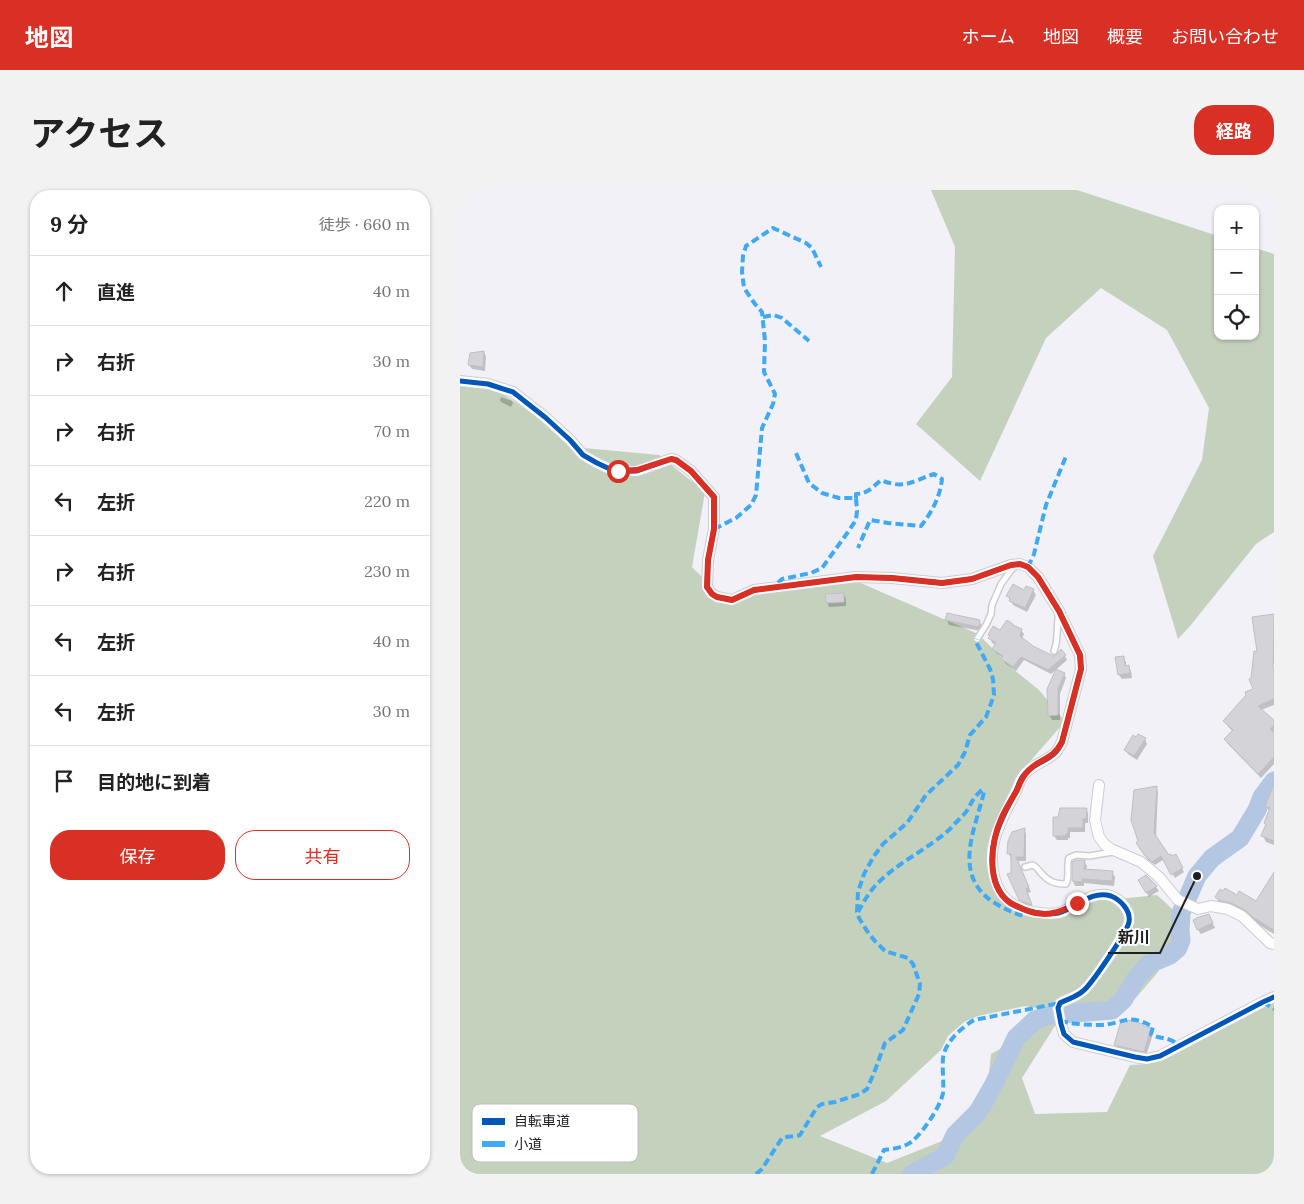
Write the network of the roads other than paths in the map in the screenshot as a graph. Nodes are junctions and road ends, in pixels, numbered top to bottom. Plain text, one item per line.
1 (460, 381) edge
2 (1016, 564) junction
3 (1059, 611) junction
4 (977, 639) dead end
5 (1054, 651) dead end
6 (1099, 785) dead end
7 (1116, 852) junction
8 (1025, 867) dead end
9 (1274, 944) edge
10 (1274, 997) edge

1 - 2 street
2 - 3 street
2 - 4 lane
3 - 5 lane
3 - 10 street
6 - 7 street
7 - 8 lane
7 - 9 street

